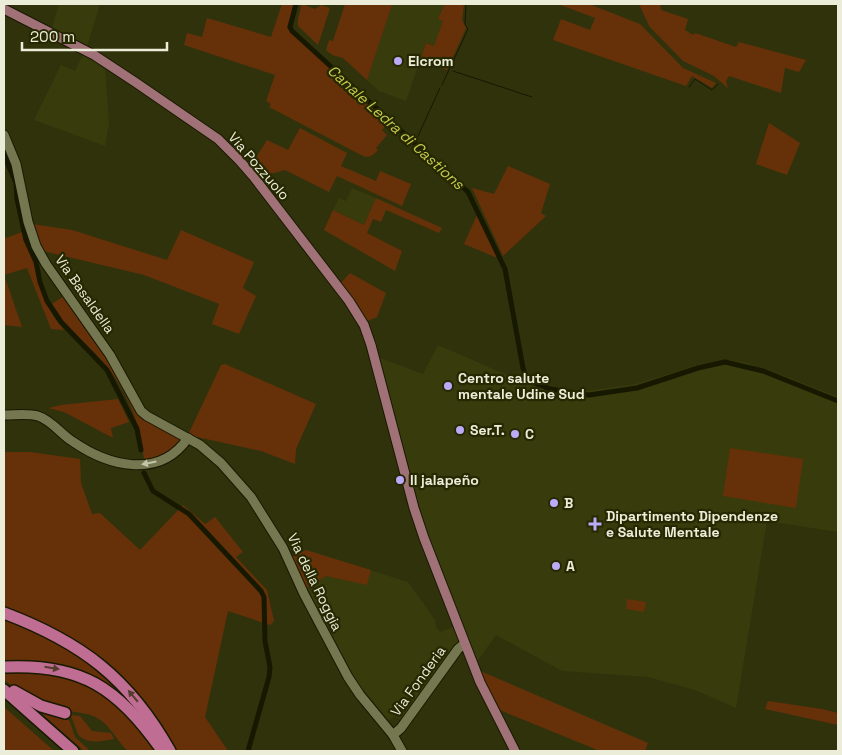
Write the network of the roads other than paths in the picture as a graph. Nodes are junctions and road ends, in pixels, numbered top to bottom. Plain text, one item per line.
1 (4, 8) edge
2 (4, 135) edge
3 (4, 415) edge
4 (188, 438) junction
5 (4, 612) edge
6 (464, 644) junction
7 (4, 667) edge
8 (4, 684) edge
9 (4, 690) edge
10 (4, 700) edge
11 (65, 713) dead end
12 (393, 735) junction
13 (62, 751) edge
14 (73, 751) edge
15 (162, 751) edge
16 (170, 751) edge
17 (402, 751) edge
18 (515, 751) edge

1 - 6 main road, Via Pozzuolo
2 - 4 street, Via Basaldella
4 -> 3 street
4 - 12 street, Via della Roggia
16 -> 5 highway
6 - 12 street, Via Fonderia
6 - 18 main road, Via Pozzuolo
7 -> 15 highway
8 - 11 highway
9 - 14 highway
10 - 13 highway
12 - 17 street, Via della Roggia

